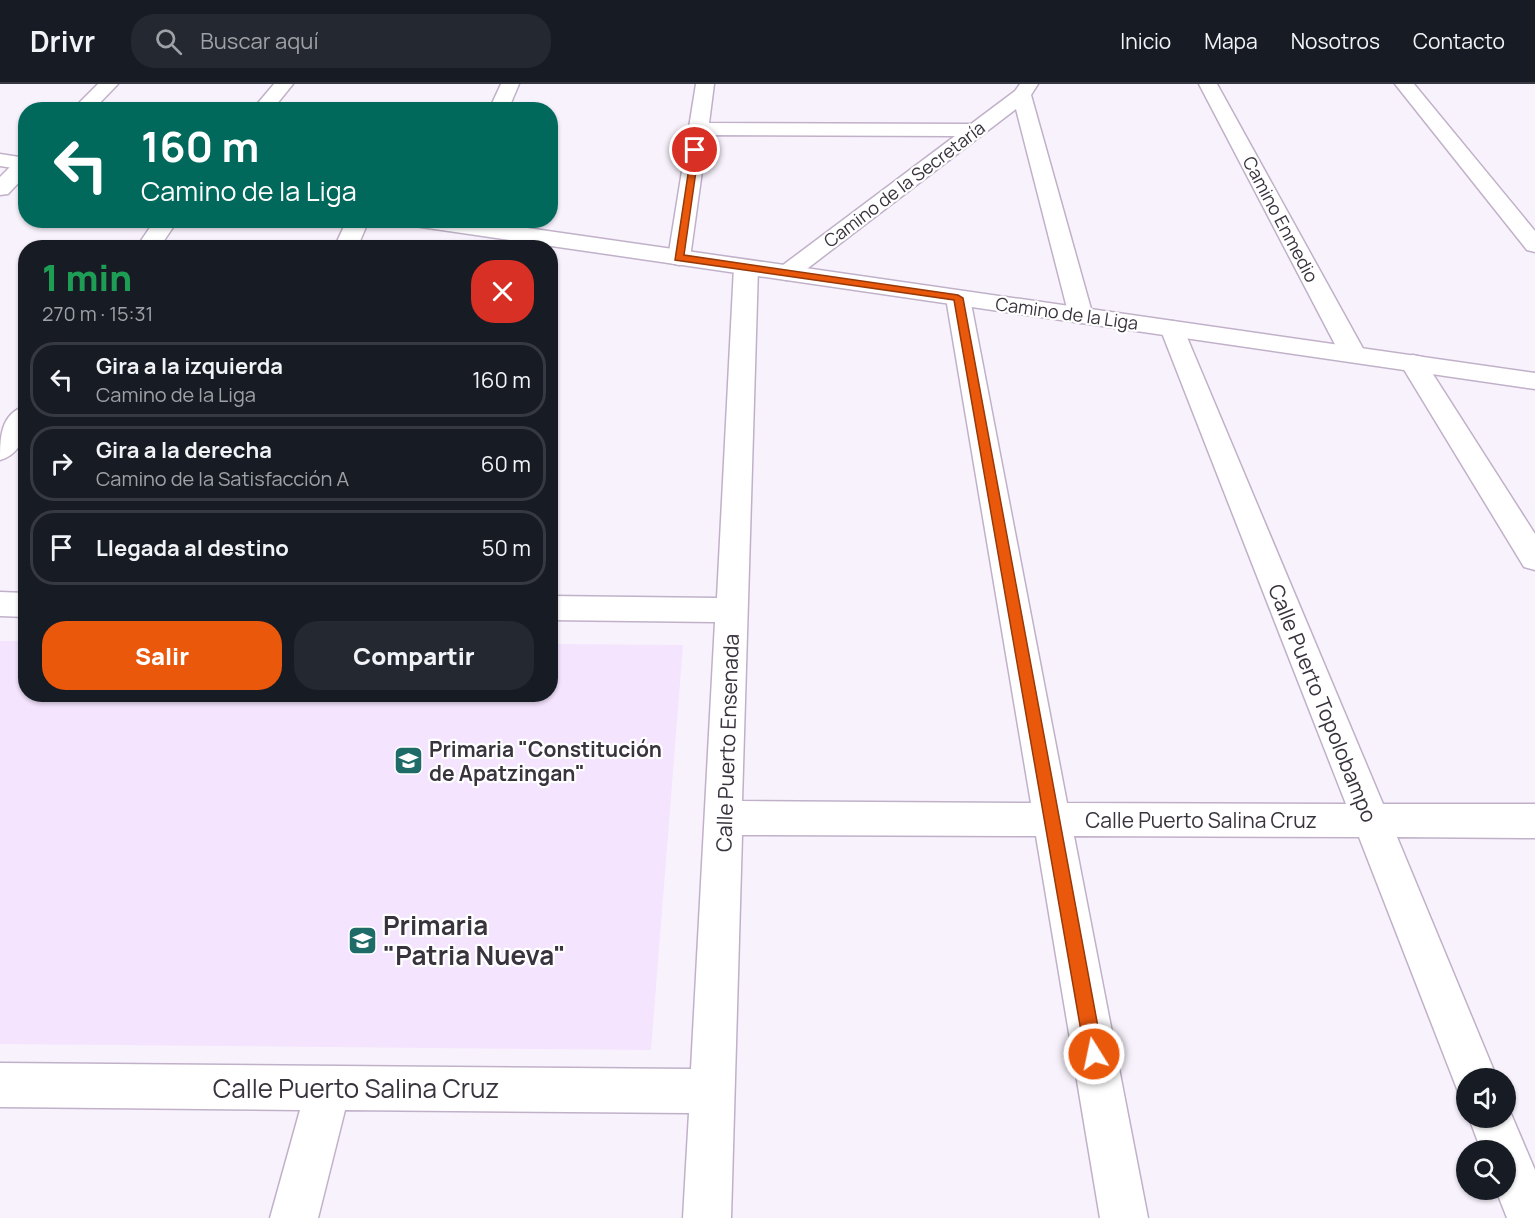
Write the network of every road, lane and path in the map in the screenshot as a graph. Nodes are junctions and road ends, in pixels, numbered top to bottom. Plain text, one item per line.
1 (109, 84) edge
2 (284, 84) edge
3 (510, 84) edge
4 (705, 84) edge
5 (1208, 84) edge
6 (1404, 84) edge
7 (1025, 90) edge
8 (90, 102) edge
9 (268, 102) edge
10 (502, 102) edge
11 (698, 129) junction
12 (974, 130) junction
13 (0, 160) edge
14 (18, 162) edge
15 (18, 170) edge
16 (0, 189) edge
17 (475, 228) edge
18 (534, 240) edge
19 (558, 244) edge
20 (1535, 245) edge
21 (679, 258) junction
22 (746, 267) junction
23 (787, 273) junction
24 (958, 298) junction
25 (1081, 315) junction
26 (1172, 328) junction
27 (1353, 354) junction
28 (1413, 363) junction
29 (1535, 381) edge
30 (18, 426) edge
31 (0, 451) edge
32 (1535, 560) edge
33 (0, 604) edge
34 (18, 605) edge
35 (558, 608) edge
36 (732, 610) junction
37 (724, 818) junction
38 (1051, 819) junction
39 (1371, 820) junction
40 (1535, 821) edge
41 (1471, 1068) edge
42 (0, 1085) edge
43 (328, 1088) junction
44 (712, 1091) junction
45 (1516, 1179) edge
46 (294, 1218) edge
47 (707, 1218) edge
48 (1124, 1218) edge
49 (1532, 1218) edge

1 - 8 street
2 - 9 street
3 - 10 street
4 - 11 street
5 - 27 street, Camino Enmedio
6 - 20 street
7 - 12 street, Camino de la Secretaría
7 - 25 street, Camino de la Secretaría
11 - 12 street
11 - 21 street
12 - 23 street, Camino de la Secretaría
13 - 14 street
15 - 16 street
17 - 18 street, Camino de la Liga
19 - 21 street, Camino de la Liga
21 - 22 street, Camino de la Liga
22 - 23 street, Camino de la Liga
22 - 36 street, Calle Puerto Ensenada
23 - 24 street, Camino de la Liga
24 - 25 street, Camino de la Liga
24 - 38 street
25 - 26 street, Camino de la Liga
26 - 27 street, Camino de la Liga
26 - 39 street, Calle Puerto Topolobampo
27 - 28 street, Camino de la Liga
28 - 29 street, Camino de la Liga
28 - 32 street
30 - 31 street
33 - 34 street
35 - 36 street
36 - 37 street, Calle Puerto Ensenada
37 - 38 street, Calle Puerto Salina Cruz
37 - 44 street, Calle Puerto Ensenada
38 - 39 street, Calle Puerto Salina Cruz
38 - 48 street
39 - 40 street, Calle Puerto Salina Cruz
39 - 41 street, Calle Puerto Topolobampo
42 - 43 street, Calle Puerto Salina Cruz
43 - 44 street, Calle Puerto Salina Cruz
43 - 46 street
44 - 47 street, Calle Puerto Ensenada
45 - 49 street

